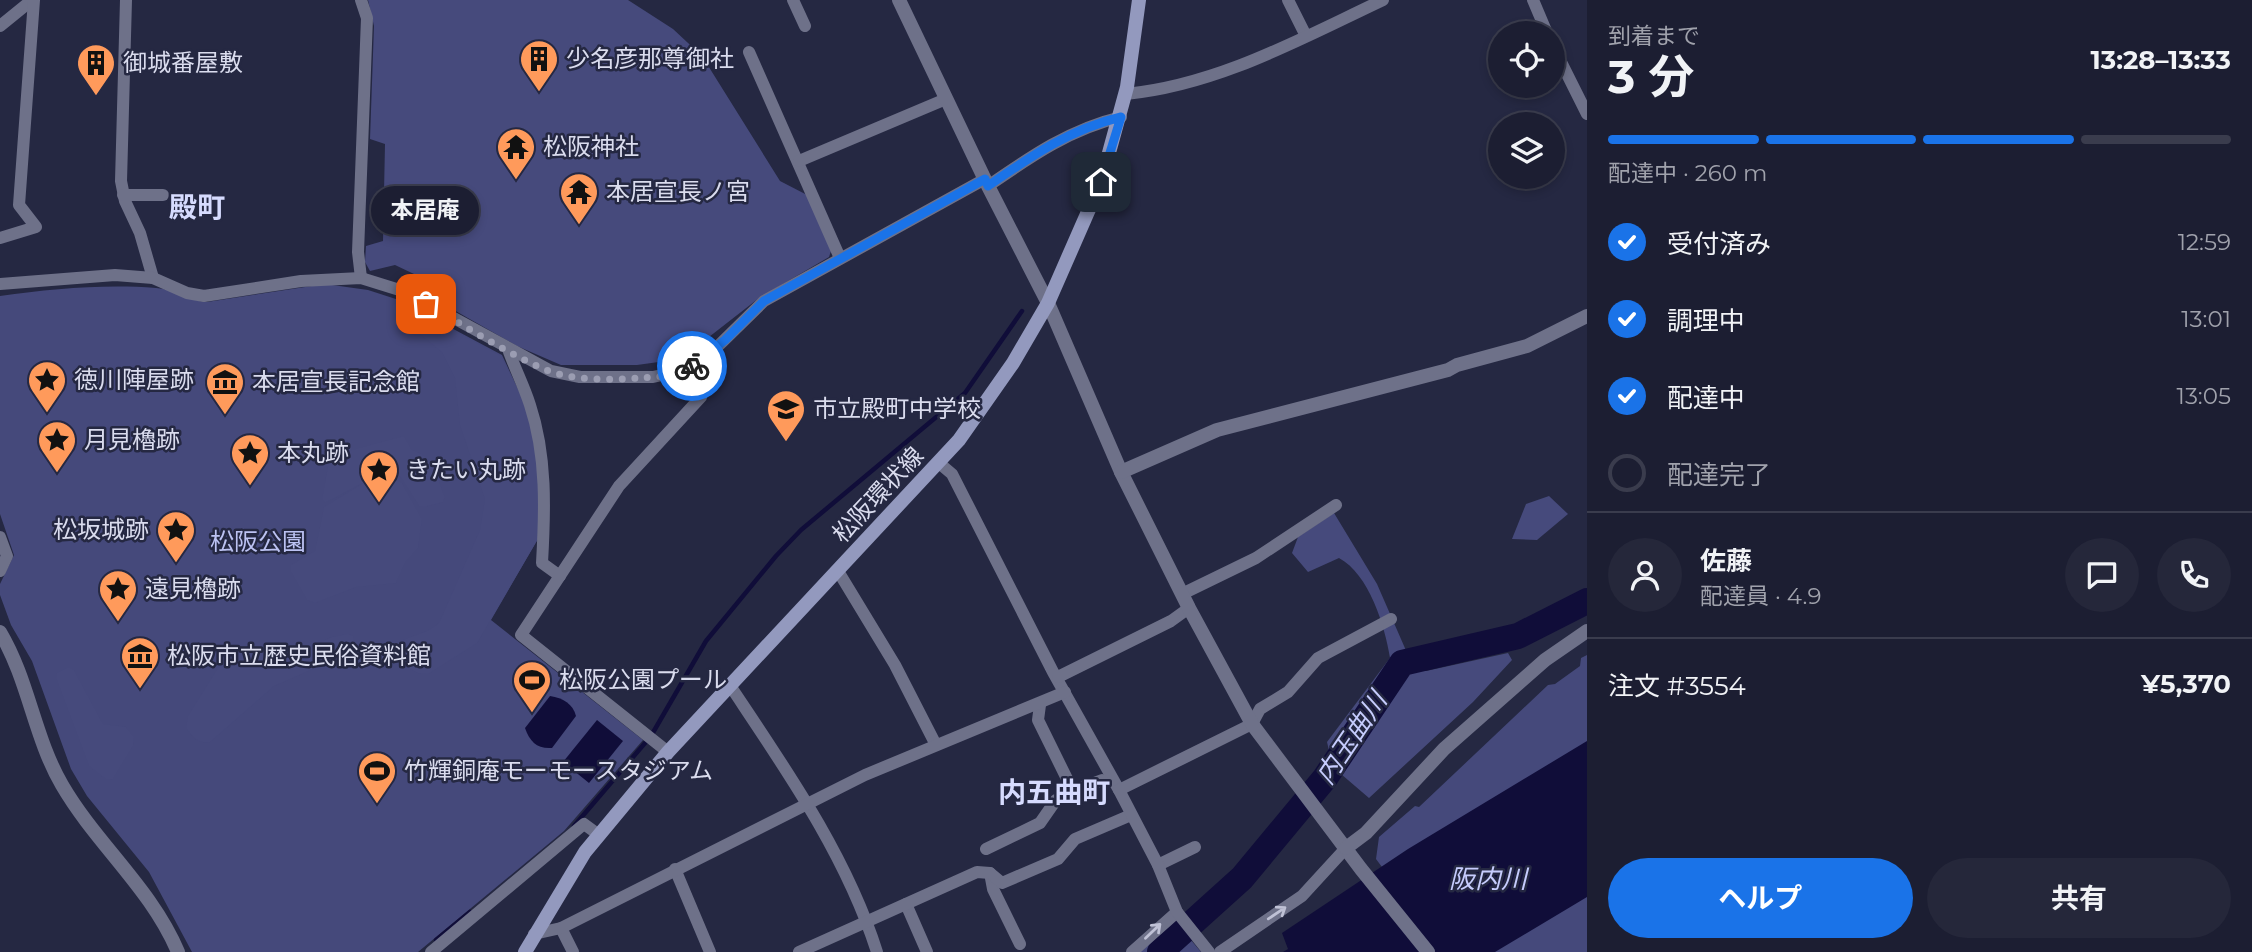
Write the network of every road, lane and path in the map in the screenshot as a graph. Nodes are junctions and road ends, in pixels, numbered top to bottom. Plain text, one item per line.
1 (33, 0) edge
2 (126, 0) edge
3 (361, 0) edge
4 (793, 0) edge
5 (899, 0) edge
6 (1139, 0) edge
7 (1288, 0) edge
8 (1383, 0) edge
9 (1533, 0) edge
10 (1542, 21) edge
11 (0, 26) edge
12 (805, 26) dead end
13 (1306, 36) junction
14 (749, 52) dead end
15 (1565, 70) edge
16 (1126, 94) junction
17 (946, 99) junction
18 (1587, 114) edge
19 (1121, 117) junction
20 (799, 161) junction
21 (986, 183) junction
22 (123, 195) junction
23 (163, 195) dead end
24 (0, 238) edge
25 (840, 258) junction
26 (153, 278) junction
27 (361, 278) junction
28 (0, 285) edge
29 (1048, 303) junction
30 (1587, 316) edge
31 (508, 349) junction
32 (712, 352) junction
33 (939, 463) junction
34 (1121, 472) junction
35 (1336, 505) dead end
36 (0, 537) edge
37 (0, 571) edge
38 (838, 571) junction
39 (560, 576) junction
40 (1185, 601) junction
41 (1391, 618) dead end
42 (1587, 631) edge
43 (0, 632) edge
44 (1058, 677) junction
45 (732, 688) junction
46 (1065, 692) junction
47 (1040, 705) junction
48 (1252, 723) junction
49 (936, 745) junction
50 (668, 752) junction
51 (1102, 780) dead end
52 (1119, 790) junction
53 (1073, 791) junction
54 (809, 804) junction
55 (1131, 815) junction
56 (599, 835) junction
57 (1195, 847) dead end
58 (1346, 848) junction
59 (986, 849) dead end
60 (1158, 865) junction
61 (675, 869) junction
62 (990, 873) junction
63 (906, 904) junction
64 (1179, 917) junction
65 (867, 922) junction
66 (561, 928) junction
67 (534, 934) junction
68 (1020, 944) dead end
69 (172, 949) edge
70 (435, 950) edge
71 (525, 952) edge
72 (573, 952) edge
73 (710, 952) edge
74 (799, 952) edge
75 (877, 952) edge
76 (927, 952) edge
77 (1132, 952) edge
78 (1209, 952) edge
79 (1220, 952) edge
80 (1428, 952) edge

1 - 11 street
1 - 24 street
2 - 22 street
3 - 27 street
4 - 12 street
5 - 17 street
6 - 16 main road, 松阪環状線
7 - 13 street
8 - 13 street
9 - 10 street
13 - 16 street
14 - 20 street
15 - 18 street
16 - 19 main road, 松阪環状線
17 - 20 street
17 - 21 street
19 - 21 street
19 - 29 main road, 松阪環状線
20 - 25 street
21 - 25 street
21 - 29 street
22 - 23 street
22 - 26 street
25 - 32 street
26 - 27 street
26 - 28 street
27 - 31 street
29 - 33 main road, 松阪環状線
29 - 34 street
30 - 34 street
31 - 32 street
31 - 39 street
32 - 39 street
33 - 38 main road, 松阪環状線
33 - 44 street
34 - 40 street
35 - 40 street
36 - 37 street
38 - 45 main road, 松阪環状線
38 - 49 street
39 - 50 street
40 - 44 street
40 - 48 street
41 - 48 street
42 - 58 street
43 - 69 street
44 - 46 street
45 - 50 main road, 松阪環状線
45 - 54 street
46 - 47 street
46 - 52 street
47 - 49 street
47 - 53 street
48 - 52 street
48 - 58 street
49 - 54 street
50 - 56 main road, 松阪環状線
51 - 53 street
52 - 55 street
53 - 59 street
54 - 61 street
54 - 65 street
55 - 60 street
55 - 62 street
56 - 67 main road, 松阪環状線
56 - 70 street
57 - 60 street
79 -> 58 street
58 - 80 street
60 - 64 street
61 - 66 street
61 - 73 street
62 - 63 street
62 - 68 street
63 - 65 street
63 - 76 street
77 -> 64 street
64 - 78 street
65 - 74 street
65 - 75 street
66 - 67 street
66 - 72 street
67 - 71 main road, 松阪環状線

